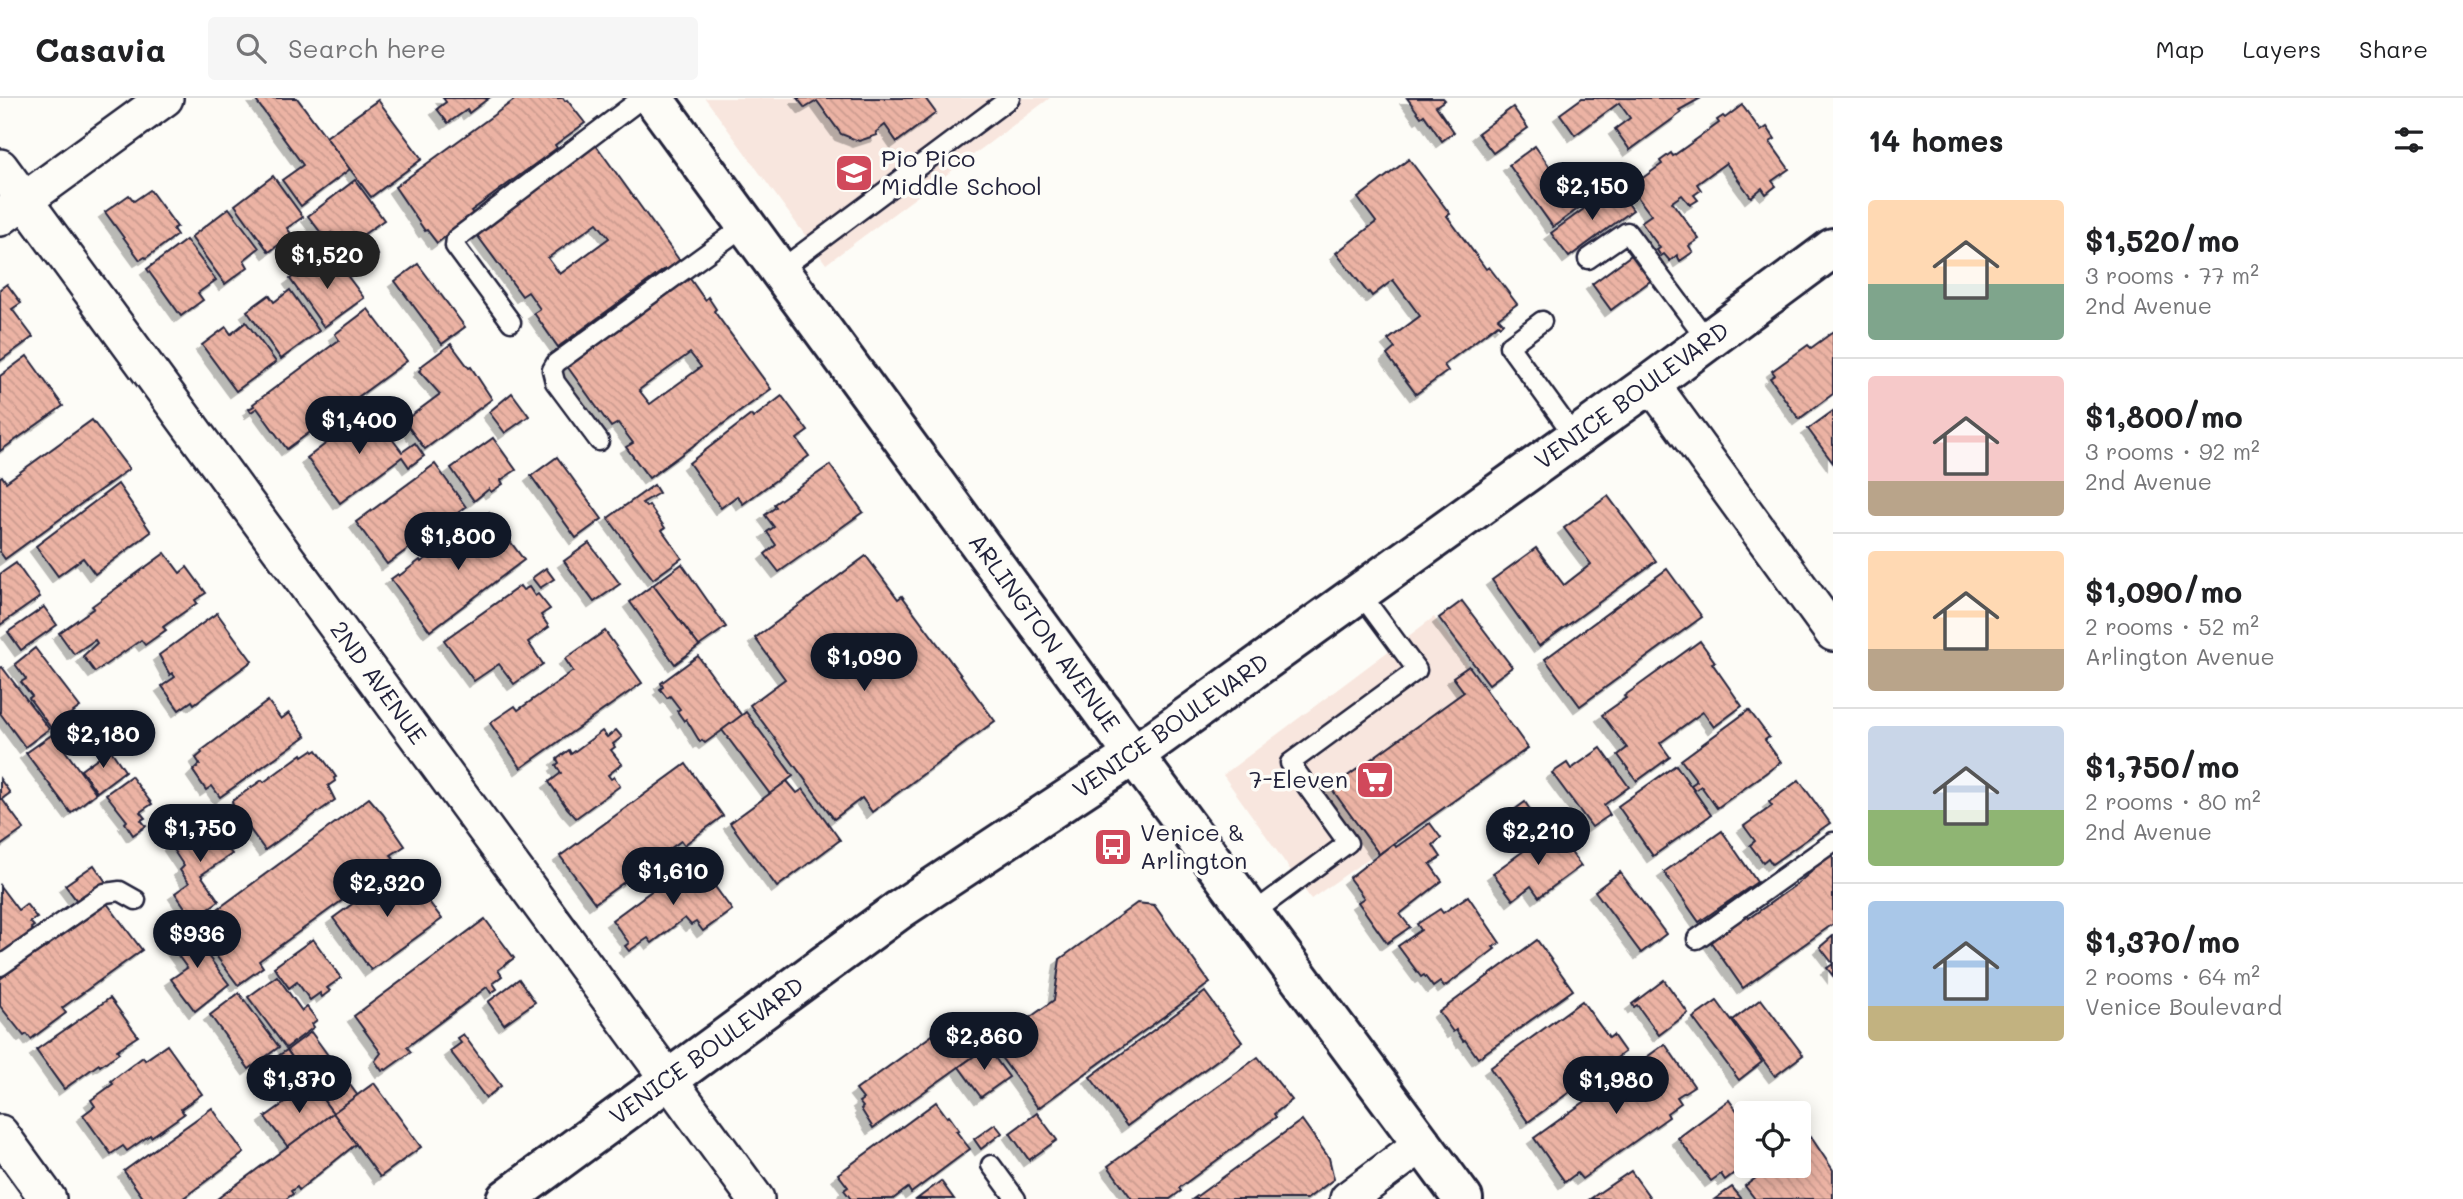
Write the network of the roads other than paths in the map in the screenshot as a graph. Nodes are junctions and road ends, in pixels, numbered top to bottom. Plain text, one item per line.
1 (165, 98) edge
2 (642, 98) edge
3 (653, 98) edge
4 (1010, 98) edge
5 (0, 167) edge
6 (12, 209) edge
7 (747, 224) junction
8 (1833, 248) edge
9 (1588, 259) dead end
10 (780, 270) junction
11 (1542, 321) dead end
12 (511, 322) dead end
13 (1708, 341) junction
14 (1651, 383) junction
15 (1575, 437) junction
16 (599, 441) dead end
17 (1360, 593) junction
18 (1833, 633) edge
19 (1133, 755) junction
20 (1833, 842) edge
21 (136, 900) dead end
22 (1252, 914) junction
23 (1697, 939) dead end
24 (0, 966) edge
25 (669, 1080) junction
26 (0, 1133) edge
27 (1423, 1143) junction
28 (991, 1165) dead end
29 (48, 1199) edge
30 (506, 1199) edge
31 (756, 1199) edge
32 (1016, 1199) edge
33 (1348, 1199) edge
34 (1464, 1199) edge

1 - 6 street
2 - 12 lane
3 - 7 main road, ARLINGTON AVENUE
4 - 10 lane
5 - 6 street, 2ND AVENUE
6 - 25 street, 2ND AVENUE
7 - 10 main road, ARLINGTON AVENUE
7 - 16 lane
8 - 13 main road, VENICE BOULEVARD
9 - 13 lane
10 - 19 main road, ARLINGTON AVENUE
11 - 15 lane
13 - 14 main road, VENICE BOULEVARD
14 - 15 main road, VENICE BOULEVARD
14 - 18 street
15 - 17 main road, VENICE BOULEVARD
17 - 19 main road, VENICE BOULEVARD
17 - 22 lane
19 - 22 main road, ARLINGTON AVENUE
19 - 25 main road, VENICE BOULEVARD
20 - 23 lane
21 - 24 lane
22 - 27 main road, ARLINGTON AVENUE
25 - 30 main road, VENICE BOULEVARD
25 - 31 street, 2ND AVENUE
26 - 29 street
27 - 33 street
27 - 34 main road, ARLINGTON AVENUE
28 - 32 lane

